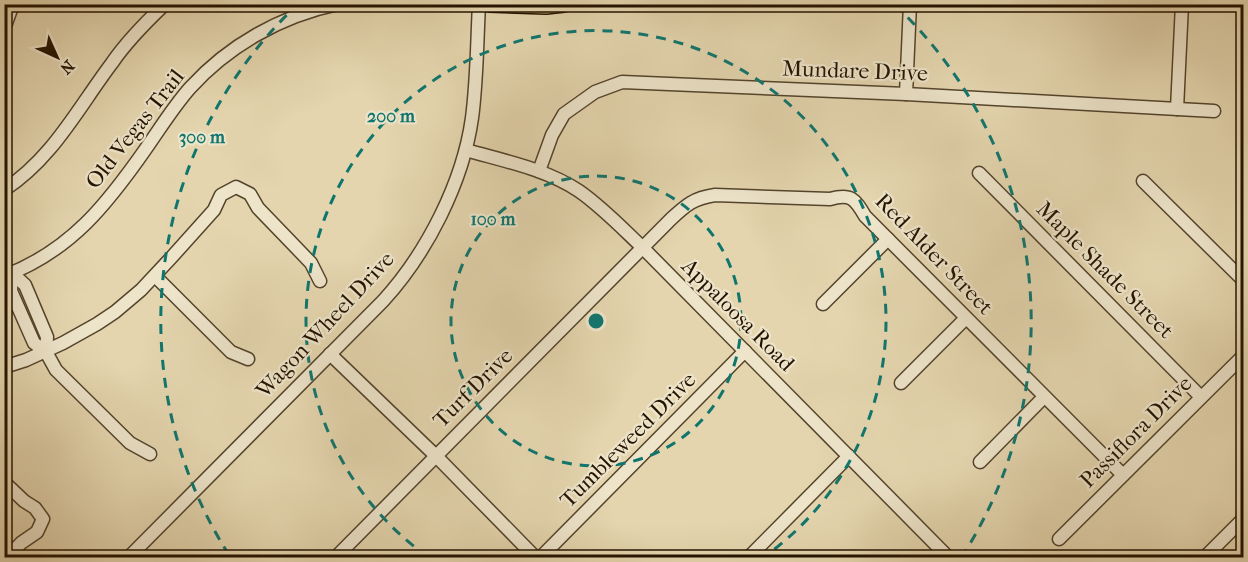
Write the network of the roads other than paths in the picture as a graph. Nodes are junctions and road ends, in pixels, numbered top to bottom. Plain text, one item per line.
1 (13, 4) edge
2 (165, 4) edge
3 (338, 4) edge
4 (479, 4) edge
5 (489, 4) edge
6 (564, 4) edge
7 (910, 4) edge
8 (1182, 4) edge
9 (4, 29) edge
10 (906, 94) junction
11 (1177, 109) junction
12 (1214, 111) dead end
13 (466, 150) junction
14 (539, 171) junction
15 (979, 173) dead end
16 (1143, 181) dead end
17 (4, 190) edge
18 (888, 239) junction
19 (642, 247) junction
20 (8, 274) edge
21 (155, 276) junction
22 (320, 281) dead end
23 (1244, 281) edge
24 (823, 304) dead end
25 (966, 318) junction
26 (745, 351) junction
27 (46, 352) junction
28 (330, 354) junction
29 (1244, 355) edge
30 (248, 359) dead end
31 (4, 367) edge
32 (901, 383) dead end
33 (1044, 397) junction
34 (1201, 397) junction
35 (150, 454) dead end
36 (436, 456) junction
37 (849, 456) junction
38 (980, 462) dead end
39 (1123, 475) junction
40 (4, 482) edge
41 (1241, 526) edge
42 (1059, 539) dead end
43 (7, 558) edge
44 (129, 558) edge
45 (335, 558) edge
46 (538, 558) edge
47 (748, 558) edge
48 (950, 558) edge
49 (1204, 558) edge

1 - 9 street
2 - 17 street
3 - 20 street, Old Vegas Trail
4 - 13 street, Wagon Wheel Drive
5 - 6 main road
7 - 10 street
8 - 11 street
10 - 11 street, Mundare Drive
10 - 14 street, Mundare Drive
11 - 12 street, Mundare Drive
13 - 14 street, Appaloosa Road
13 - 28 street, Wagon Wheel Drive
14 - 19 street, Appaloosa Road
15 - 34 street, Maple Shade Street
16 - 23 street
18 - 19 street, Red Alder Street
18 - 24 street
18 - 25 street, Red Alder Street
19 - 26 street, Appaloosa Road
19 - 36 street, Turf Drive
20 - 27 street
21 - 22 street
21 - 27 street
21 - 30 street
25 - 32 street
25 - 33 street, Red Alder Street
26 - 37 street, Appaloosa Road
26 - 46 street, Tumbleweed Drive
27 - 31 street
27 - 35 street
28 - 36 street
28 - 44 street, Wagon Wheel Drive
29 - 34 street, Passiflora Drive
33 - 38 street
33 - 39 street, Red Alder Street
34 - 39 street, Passiflora Drive
36 - 45 street, Turf Drive
36 - 46 street
37 - 47 street
37 - 48 street, Appaloosa Road
39 - 42 street, Passiflora Drive
40 - 43 street
41 - 49 street

